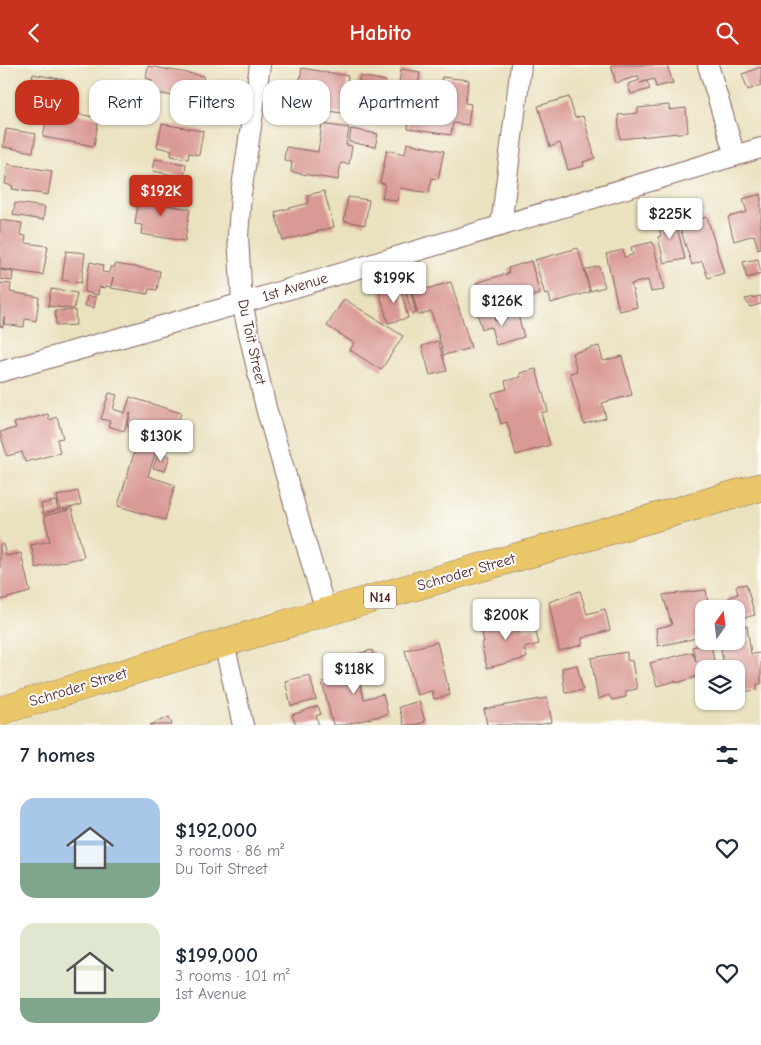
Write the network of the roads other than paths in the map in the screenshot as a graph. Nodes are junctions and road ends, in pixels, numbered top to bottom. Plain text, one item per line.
1 (260, 65) edge
2 (521, 65) edge
3 (708, 65) edge
4 (761, 148) edge
5 (735, 155) junction
6 (500, 226) junction
7 (242, 303) junction
8 (0, 372) edge
9 (761, 487) edge
10 (326, 612) junction
11 (224, 643) junction
12 (0, 711) edge
13 (243, 725) edge

1 - 7 street, Du Toit Street
2 - 6 street
3 - 5 street
4 - 5 street, 1st Avenue
5 - 6 street, 1st Avenue
6 - 7 street, 1st Avenue
7 - 8 street, 1st Avenue
7 - 10 street, Du Toit Street
9 - 10 highway, Schroder Street / N14
10 - 11 highway, Schroder Street / N14
11 - 12 highway, Schroder Street / N14
11 - 13 street

